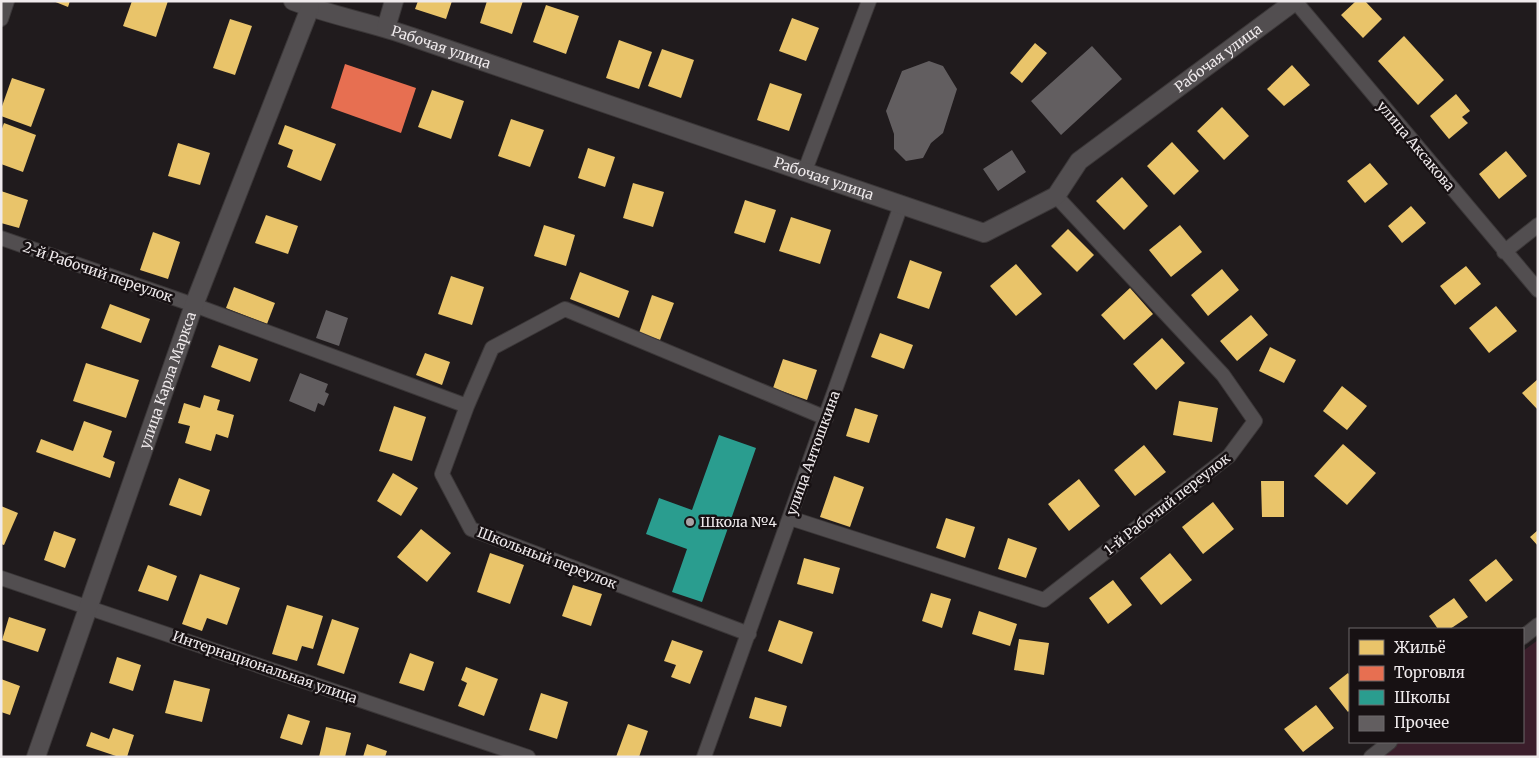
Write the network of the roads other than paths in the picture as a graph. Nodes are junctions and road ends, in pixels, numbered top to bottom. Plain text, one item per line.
1 (7, 1) edge
2 (293, 1) edge
3 (394, 1) edge
4 (869, 1) edge
5 (1295, 1) edge
6 (310, 8) junction
7 (1, 19) edge
8 (386, 28) junction
9 (804, 173) junction
10 (1056, 196) junction
11 (901, 205) junction
12 (1538, 225) edge
13 (1, 238) edge
14 (1504, 252) junction
15 (1538, 290) edge
16 (194, 305) junction
17 (467, 406) junction
18 (826, 418) junction
19 (790, 518) junction
20 (1, 578) edge
21 (89, 607) junction
22 (1538, 625) edge
23 (749, 634) junction
24 (1524, 636) edge
25 (1389, 743) edge
26 (36, 757) edge
27 (528, 757) edge
28 (704, 757) edge
29 (1371, 757) edge

1 - 7 street
2 - 6 street, Рабочая улица
3 - 8 street
4 - 9 street
5 - 10 street, Рабочая улица
5 - 14 street, улица Аксакова
6 - 8 street, Рабочая улица
6 - 16 street, улица Карла Маркса
8 - 9 street, Рабочая улица
9 - 11 street, Рабочая улица
10 - 11 street, Рабочая улица
10 - 19 street, 1-й Рабочий переулок
11 - 18 street, улица Антошкина
12 - 14 street
13 - 16 street, 2-й Рабочий переулок
14 - 15 street, улица Аксакова
16 - 17 street
16 - 21 street, улица Карла Маркса
17 - 18 street, Школьный переулок
17 - 23 street, Школьный переулок
18 - 19 street, улица Антошкина
19 - 23 street, улица Антошкина
20 - 21 street, Интернациональная улица
21 - 26 street, улица Карла Маркса
21 - 27 street, Интернациональная улица
22 - 24 street
23 - 28 street, улица Антошкина
25 - 29 street

